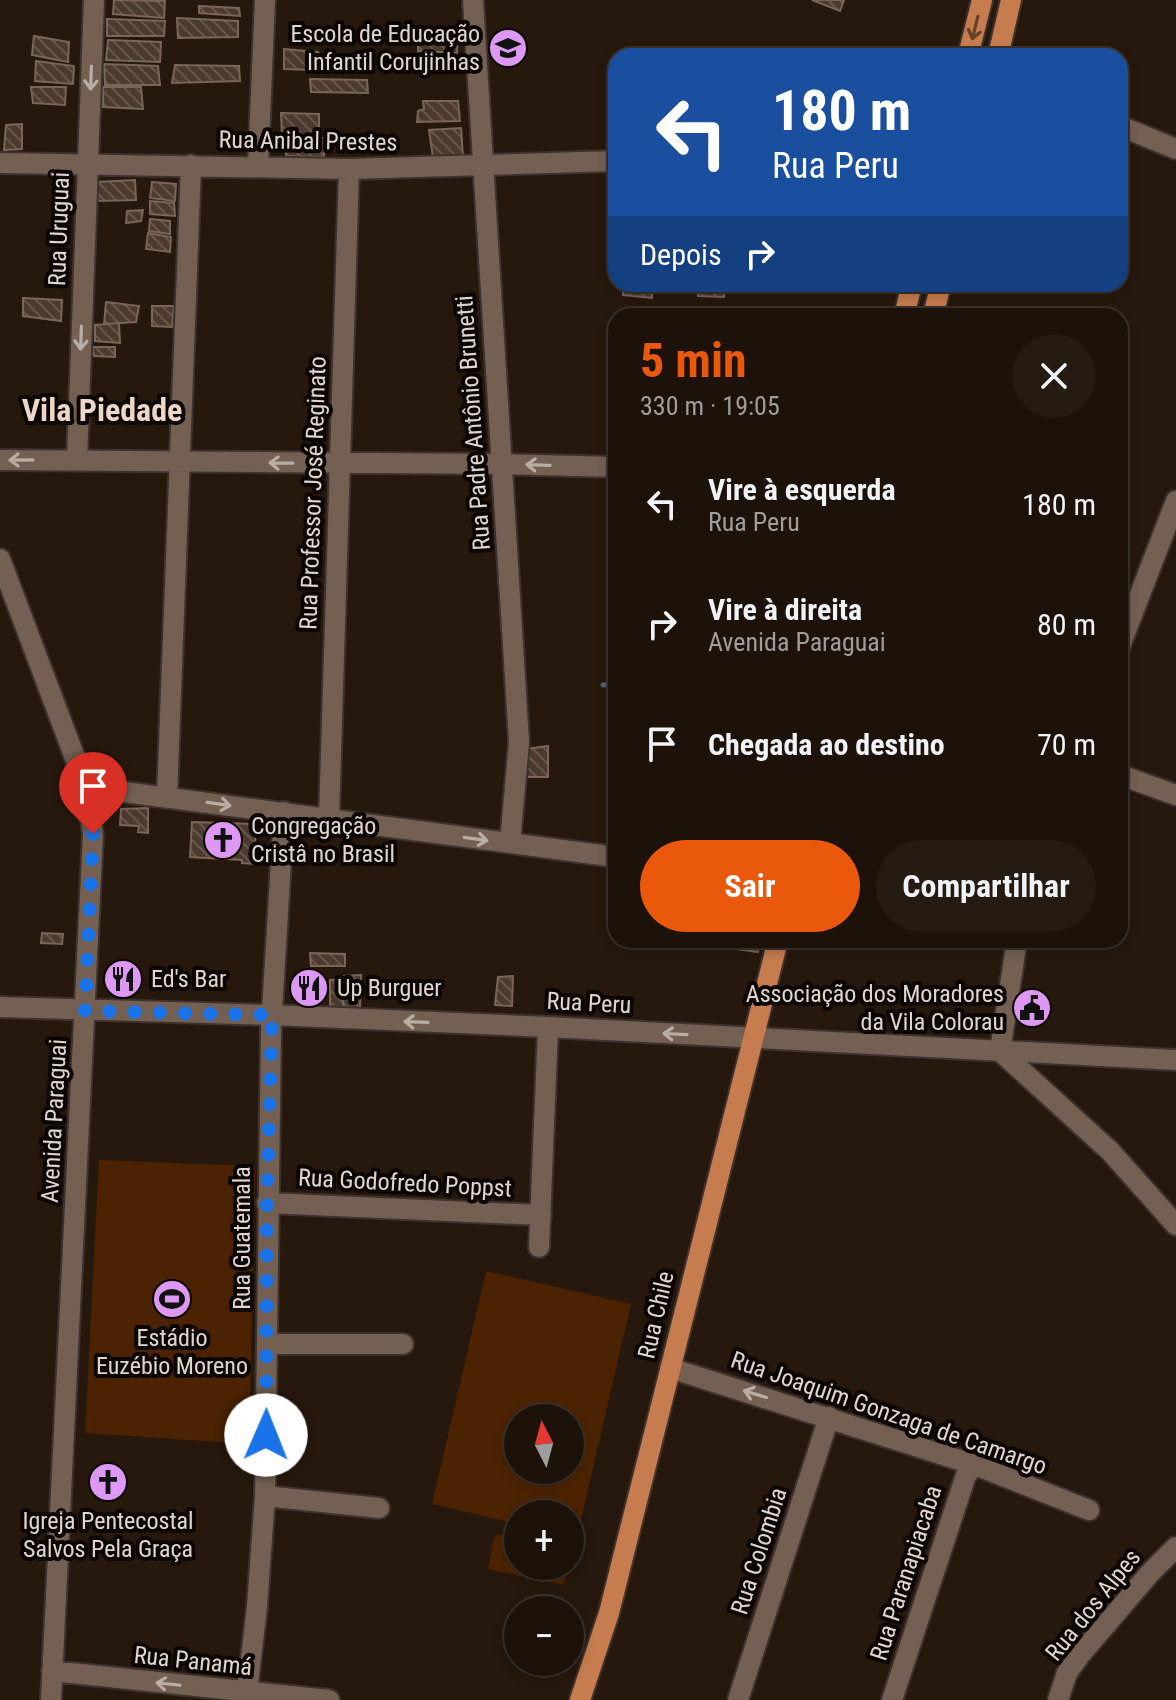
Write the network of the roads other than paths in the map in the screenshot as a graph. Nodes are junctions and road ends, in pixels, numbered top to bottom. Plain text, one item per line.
1 (94, 0) edge
2 (265, 0) edge
3 (473, 0) edge
4 (982, 0) edge
5 (1011, 0) edge
6 (970, 48) edge
7 (1000, 48) edge
8 (1128, 129) edge
9 (1176, 149) edge
10 (608, 161) edge
11 (0, 163) edge
12 (87, 164) junction
13 (191, 165) junction
14 (258, 165) junction
15 (483, 166) junction
16 (349, 169) junction
17 (77, 459) junction
18 (0, 460) edge
19 (179, 460) junction
20 (338, 464) junction
21 (500, 464) junction
22 (608, 467) edge
23 (1174, 512) edge
24 (0, 559) edge
25 (1128, 626) edge
26 (1128, 778) edge
27 (86, 787) junction
28 (1176, 795) edge
29 (167, 797) junction
30 (284, 812) junction
31 (329, 818) junction
32 (510, 843) junction
33 (608, 856) edge
34 (776, 948) edge
35 (1016, 948) edge
36 (0, 1007) edge
37 (85, 1011) junction
38 (272, 1015) junction
39 (548, 1027) junction
40 (753, 1038) junction
41 (1000, 1051) junction
42 (1176, 1060) edge
43 (267, 1203) junction
44 (541, 1215) junction
45 (1176, 1225) edge
46 (539, 1247) dead end
47 (267, 1344) junction
48 (403, 1344) dead end
49 (670, 1368) junction
50 (829, 1417) junction
51 (975, 1465) junction
52 (265, 1496) junction
53 (379, 1508) dead end
54 (1089, 1510) dead end
55 (1176, 1547) edge
56 (52, 1671) junction
57 (246, 1696) edge
58 (51, 1700) edge
59 (329, 1700) edge
60 (580, 1700) edge
61 (738, 1700) edge
62 (892, 1700) edge
63 (1058, 1700) edge

1 -> 12 street, Rua Uruguai
2 - 14 street
3 - 15 street, Rua Padre Antônio Brunetti
4 -> 6 main road
5 - 7 main road
8 - 9 street
10 - 15 street, Rua Anibal Prestes
11 - 12 street, Rua Anibal Prestes
12 - 13 street, Rua Anibal Prestes
12 -> 17 street, Rua Uruguai
13 - 14 street, Rua Anibal Prestes
13 - 19 street
14 - 16 street, Rua Anibal Prestes
15 - 16 street, Rua Anibal Prestes
15 - 21 street, Rua Padre Antônio Brunetti
16 - 20 street, Rua Professor José Reginato
17 -> 18 street
17 - 19 street
20 -> 19 street
19 - 29 street
20 - 21 street
20 - 31 street, Rua Professor José Reginato
22 -> 21 street
21 - 32 street, Rua Padre Antônio Brunetti
23 - 25 street
24 - 27 street, Avenida Paraguai
26 - 28 street
27 - 29 street
27 - 37 street, Avenida Paraguai
29 -> 30 street
30 - 31 street
30 - 38 street, Rua Guatemala
31 -> 32 street
32 - 33 street
34 - 40 main road, Rua Chile
35 - 41 street
36 - 37 street, Rua Peru
37 - 38 street, Rua Peru
37 - 56 street, Avenida Paraguai
39 -> 38 street, Rua Peru
38 - 43 street, Rua Guatemala
40 -> 39 street, Rua Peru
39 - 44 street
40 - 41 street, Rua Peru
40 - 49 main road, Rua Chile
41 - 42 street, Rua Peru
41 - 45 street
43 - 44 street, Rua Godofredo Poppst
43 - 47 street, Rua Guatemala
44 - 46 street
47 - 48 street
47 - 52 street, Rua Guatemala
50 -> 49 street, Rua Joaquim Gonzaga de Camargo
49 - 60 main road, Rua Chile
50 - 51 street, Rua Joaquim Gonzaga de Camargo
50 - 61 street, Rua Colombia
51 - 54 street, Rua Joaquim Gonzaga de Camargo
51 - 62 street, Rua Paranapiacaba
52 - 53 street
52 - 57 street, Rua Guatemala
55 - 63 street, Rua dos Alpes
57 -> 56 street, Rua Panamá
56 - 58 street, Avenida Paraguai
57 - 59 street, Rua Panamá

